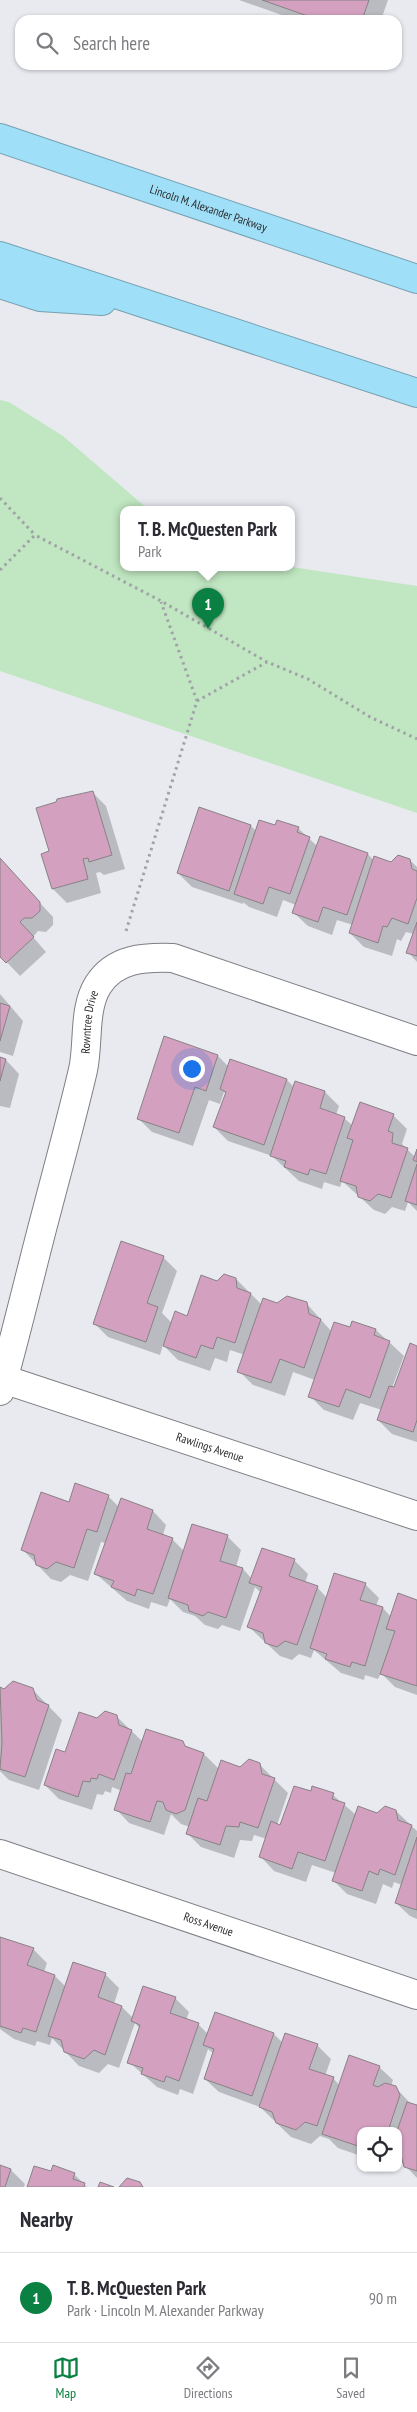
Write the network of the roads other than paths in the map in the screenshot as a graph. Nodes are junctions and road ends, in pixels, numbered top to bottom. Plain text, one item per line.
1 (0, 138) edge
2 (0, 256) edge
3 (417, 279) edge
4 (0, 284) edge
5 (144, 304) junction
6 (417, 393) edge
7 (417, 1041) edge
8 (2, 1385) edge
9 (417, 1516) edge
10 (0, 1854) edge
11 (417, 1995) edge

1 - 3 highway, Lincoln M. Alexander Parkway
2 - 5 highway
4 - 5 highway
5 - 6 highway
7 - 8 street, Rowntree Drive
8 - 9 street, Rawlings Avenue
10 - 11 street, Ross Avenue

